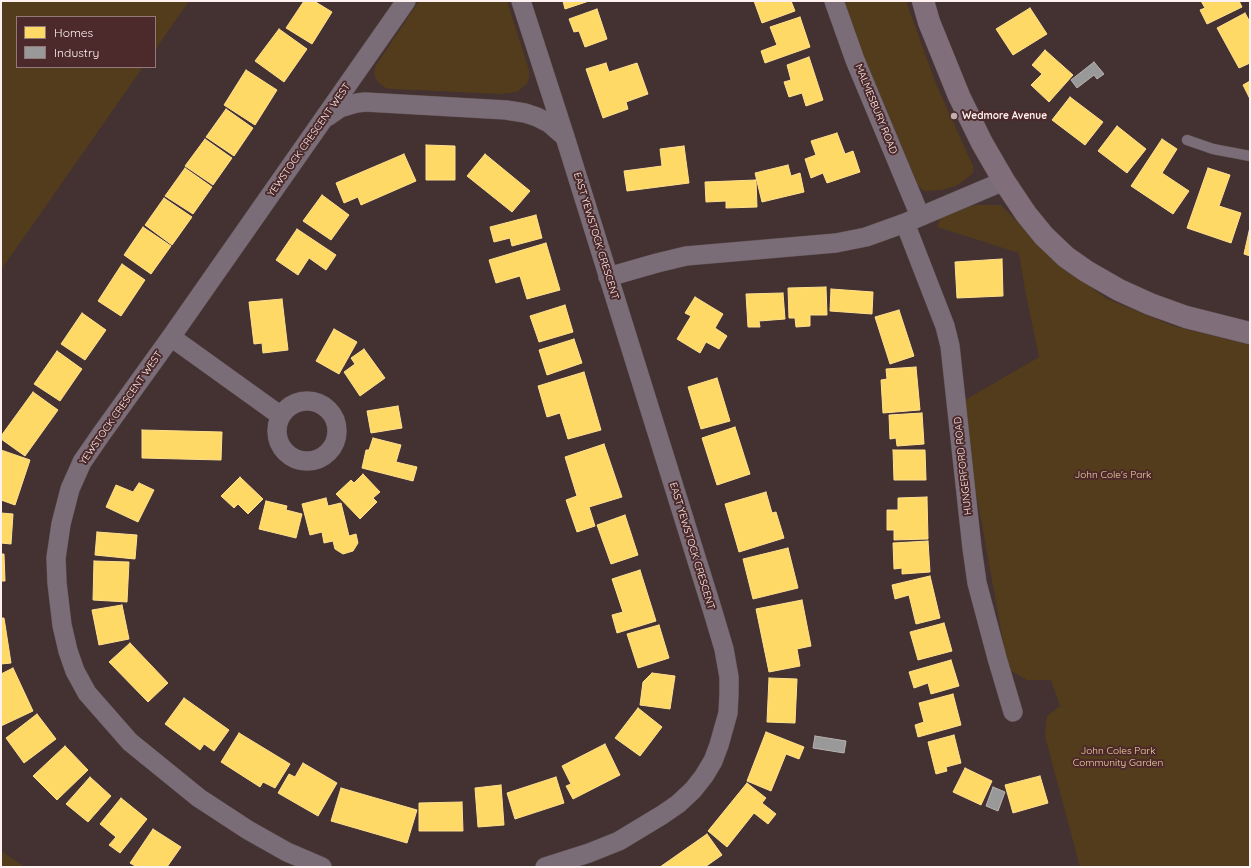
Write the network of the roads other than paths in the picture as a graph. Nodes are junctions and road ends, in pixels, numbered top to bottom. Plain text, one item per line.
1 (406, 1) edge
2 (521, 1) edge
3 (834, 1) edge
4 (923, 1) edge
5 (323, 120) junction
6 (565, 137) junction
7 (1187, 140) dead end
8 (1250, 156) edge
9 (1004, 181) junction
10 (912, 220) junction
11 (608, 277) junction
12 (1250, 333) edge
13 (171, 337) junction
14 (280, 416) dead end
15 (1013, 712) dead end
16 (314, 866) edge
17 (544, 867) edge

1 - 5 street, YEWSTOCK CRESCENT WEST
2 - 6 street, EAST YEWSTOCK CRESCENT
3 - 10 street, MALMESBURY ROAD
4 - 9 main road
5 - 6 street
5 - 13 street, YEWSTOCK CRESCENT WEST
6 - 11 street, EAST YEWSTOCK CRESCENT
7 - 8 lane
9 - 10 street
9 - 12 main road
10 - 11 street
10 - 15 street, HUNGERFORD ROAD
11 - 17 street, EAST YEWSTOCK CRESCENT
13 - 14 street
13 - 16 street, YEWSTOCK CRESCENT WEST

